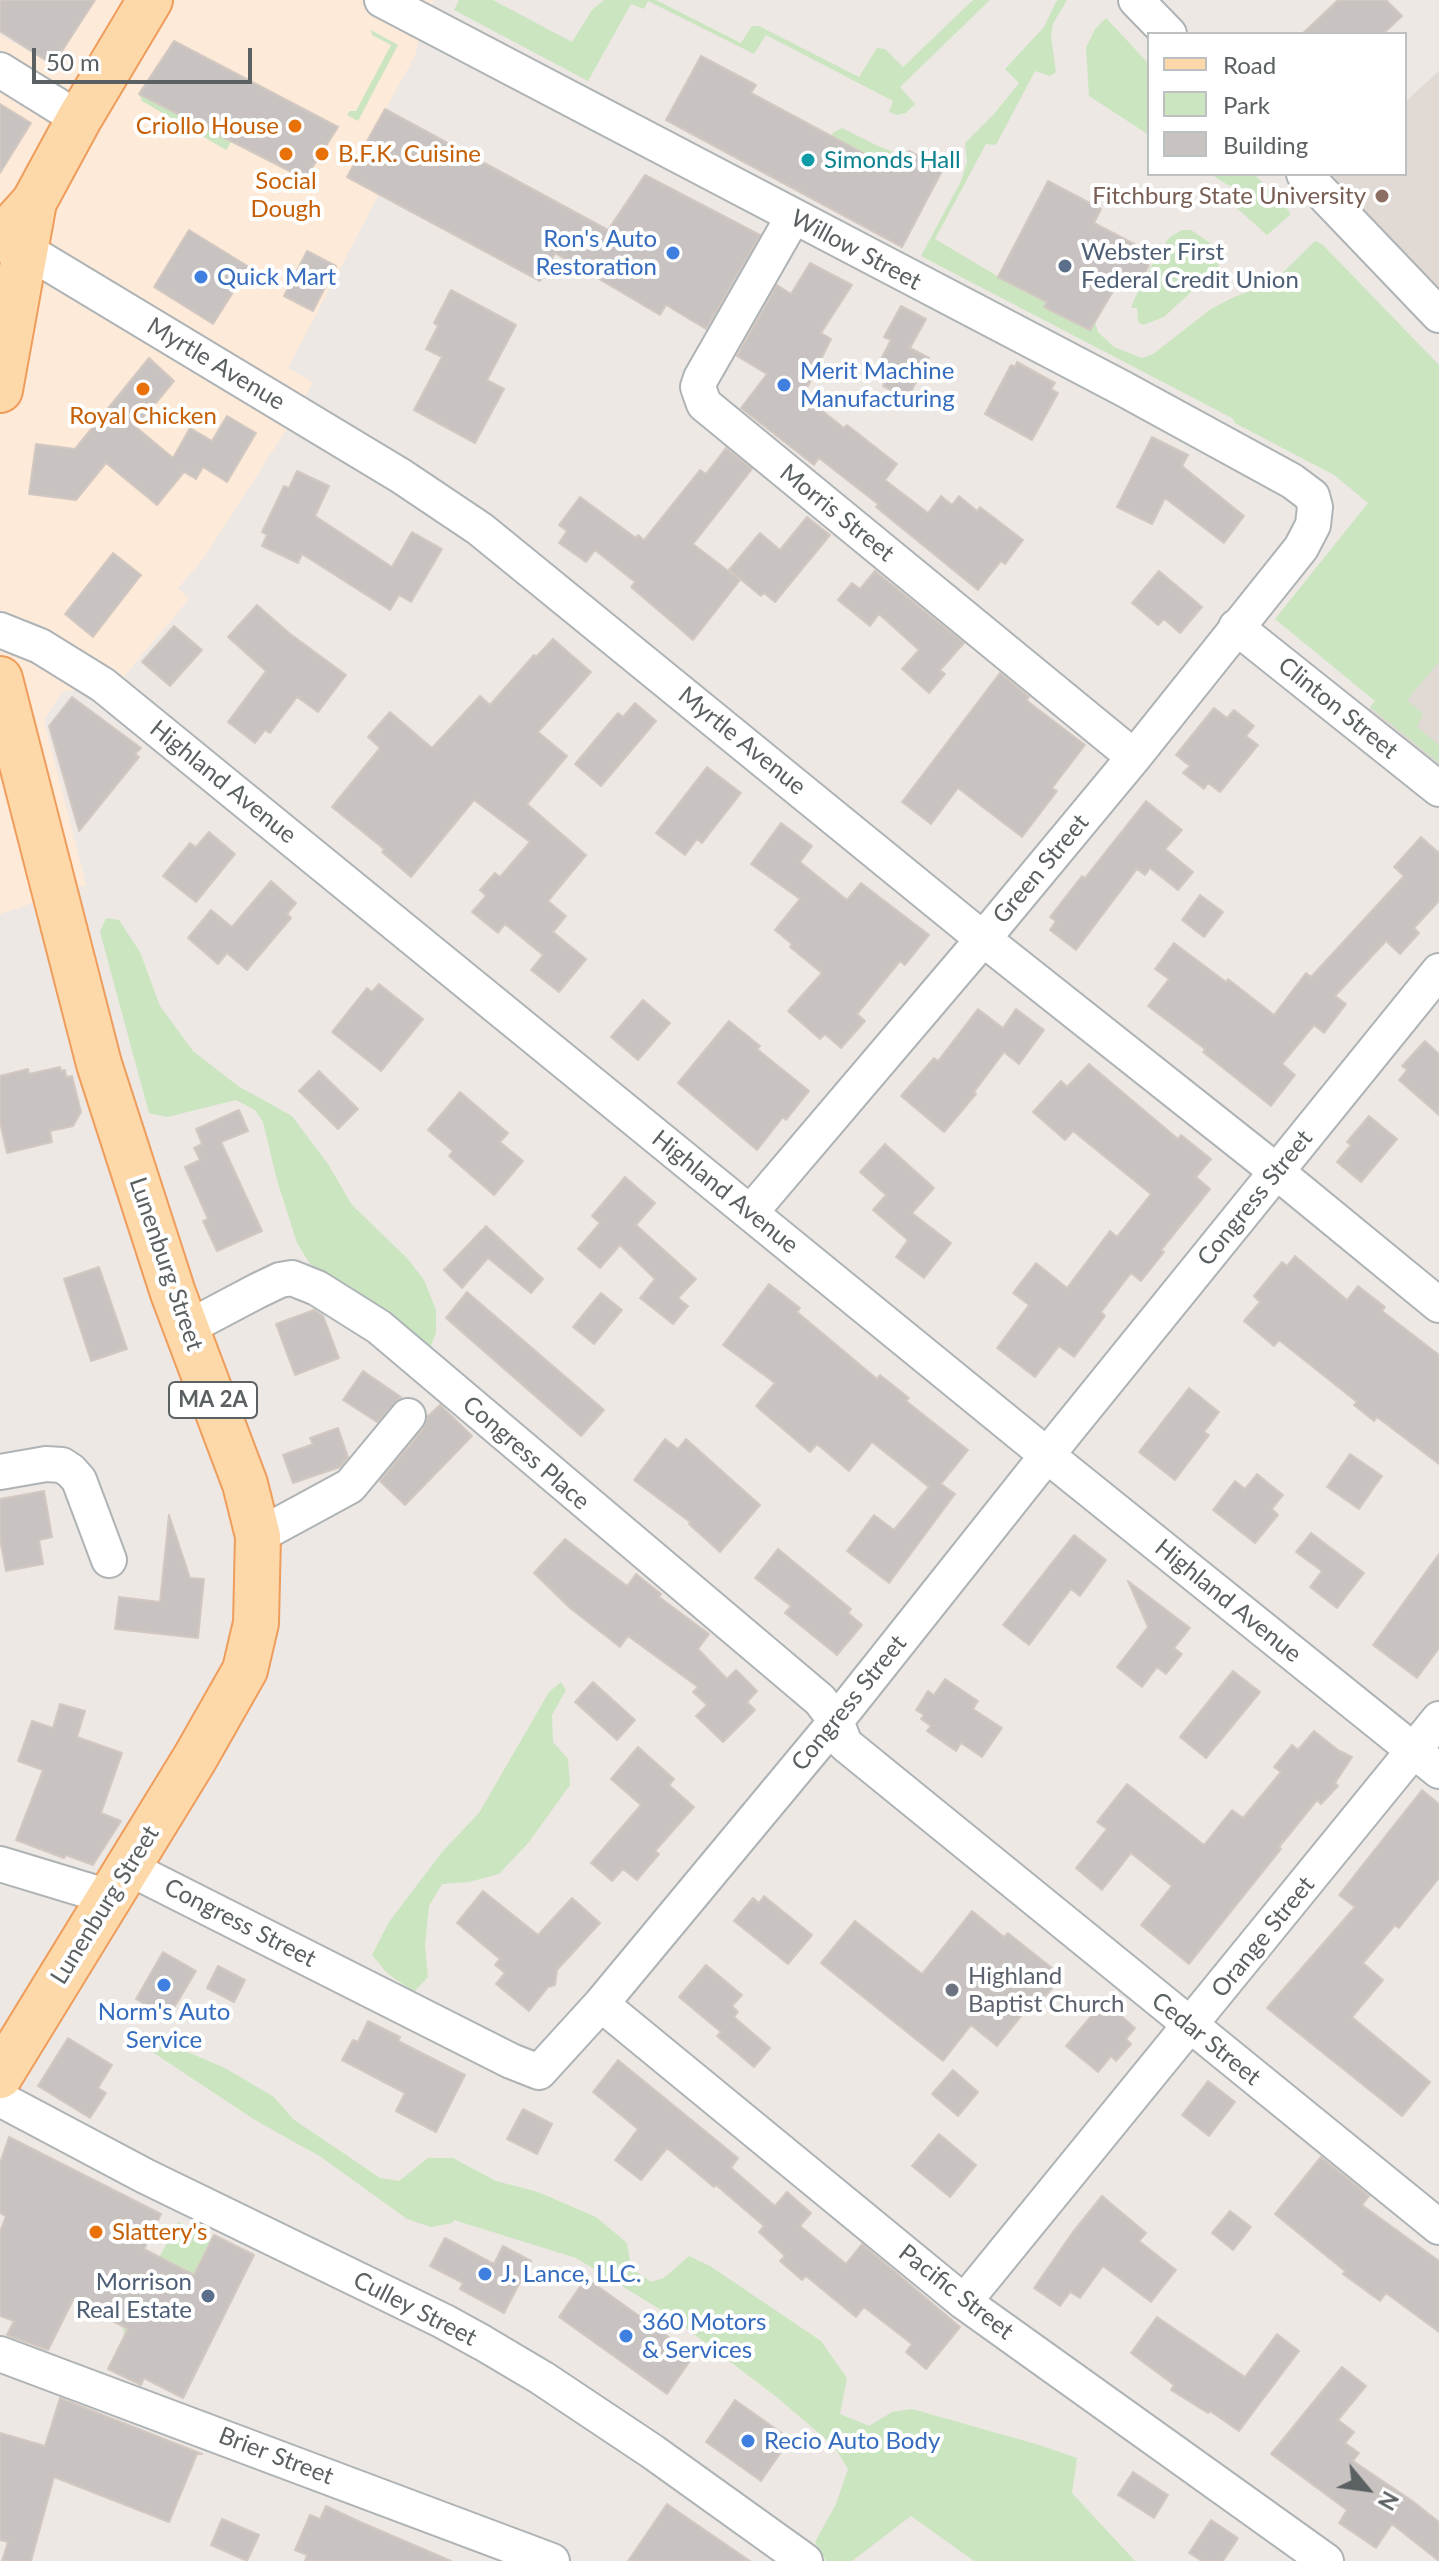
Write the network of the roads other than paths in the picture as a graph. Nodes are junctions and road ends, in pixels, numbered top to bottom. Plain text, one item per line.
1 (150, 0) edge
2 (382, 0) edge
3 (1136, 0) edge
4 (1167, 32) edge
5 (0, 70) edge
6 (79, 119) junction
7 (1306, 176) edge
8 (793, 217) junction
9 (9, 245) edge
10 (1439, 315) edge
11 (2, 369) edge
12 (1315, 514) joint
13 (1236, 627) junction
14 (0, 630) edge
15 (0, 679) edge
16 (1134, 757) junction
17 (1439, 789) edge
18 (983, 939) junction
19 (1439, 971) edge
20 (1277, 1171) junction
21 (750, 1213) junction
22 (1439, 1305) edge
23 (187, 1328) junction
24 (408, 1416) dead end
25 (1047, 1455) junction
26 (0, 1472) edge
27 (258, 1536) junction
28 (109, 1560) dead end
29 (1439, 1719) edge
30 (836, 1721) junction
31 (1427, 1761) edge
32 (0, 1864) edge
33 (119, 1882) junction
34 (601, 2004) junction
35 (1190, 2026) junction
36 (0, 2076) edge
37 (0, 2099) edge
38 (1439, 2227) edge
39 (964, 2302) junction
40 (0, 2354) edge
41 (552, 2561) edge
42 (805, 2561) edge
43 (1326, 2561) edge

1 - 6 main road
2 - 8 street, Willow Street
3 - 4 street
5 - 6 street
6 - 9 main road
7 - 10 street
8 - 12 street, Willow Street
8 - 16 street, Morris Street
9 - 11 main road
9 - 18 street, Myrtle Avenue
12 - 13 street, Green Street
13 - 16 street, Green Street
13 - 17 street, Clinton Street
14 - 21 street, Highland Avenue
15 - 23 main road, Lunenburg Street / MA 2A
16 - 18 street, Green Street
18 - 20 street, Myrtle Avenue
18 - 21 street, Green Street
19 - 20 street, Congress Street
20 - 22 street, Myrtle Avenue
20 - 25 street, Congress Street
21 - 25 street, Highland Avenue
23 - 27 main road, Lunenburg Street / MA 2A
23 - 30 street, Congress Place
24 - 27 street
25 - 30 street, Congress Street
25 - 31 street, Highland Avenue
26 - 28 street
27 - 33 main road, Lunenburg Street / MA 2A
29 - 31 street, Orange Street
30 - 34 street, Congress Street
30 - 35 street, Cedar Street
31 - 35 street, Orange Street
32 - 33 street
33 - 34 street, Congress Street
33 - 36 main road, Lunenburg Street / MA 2A
34 - 39 street, Pacific Street
35 - 38 street, Cedar Street
35 - 39 street, Orange Street
37 - 42 street, Culley Street
39 - 43 street, Pacific Street
40 - 41 street, Brier Street

